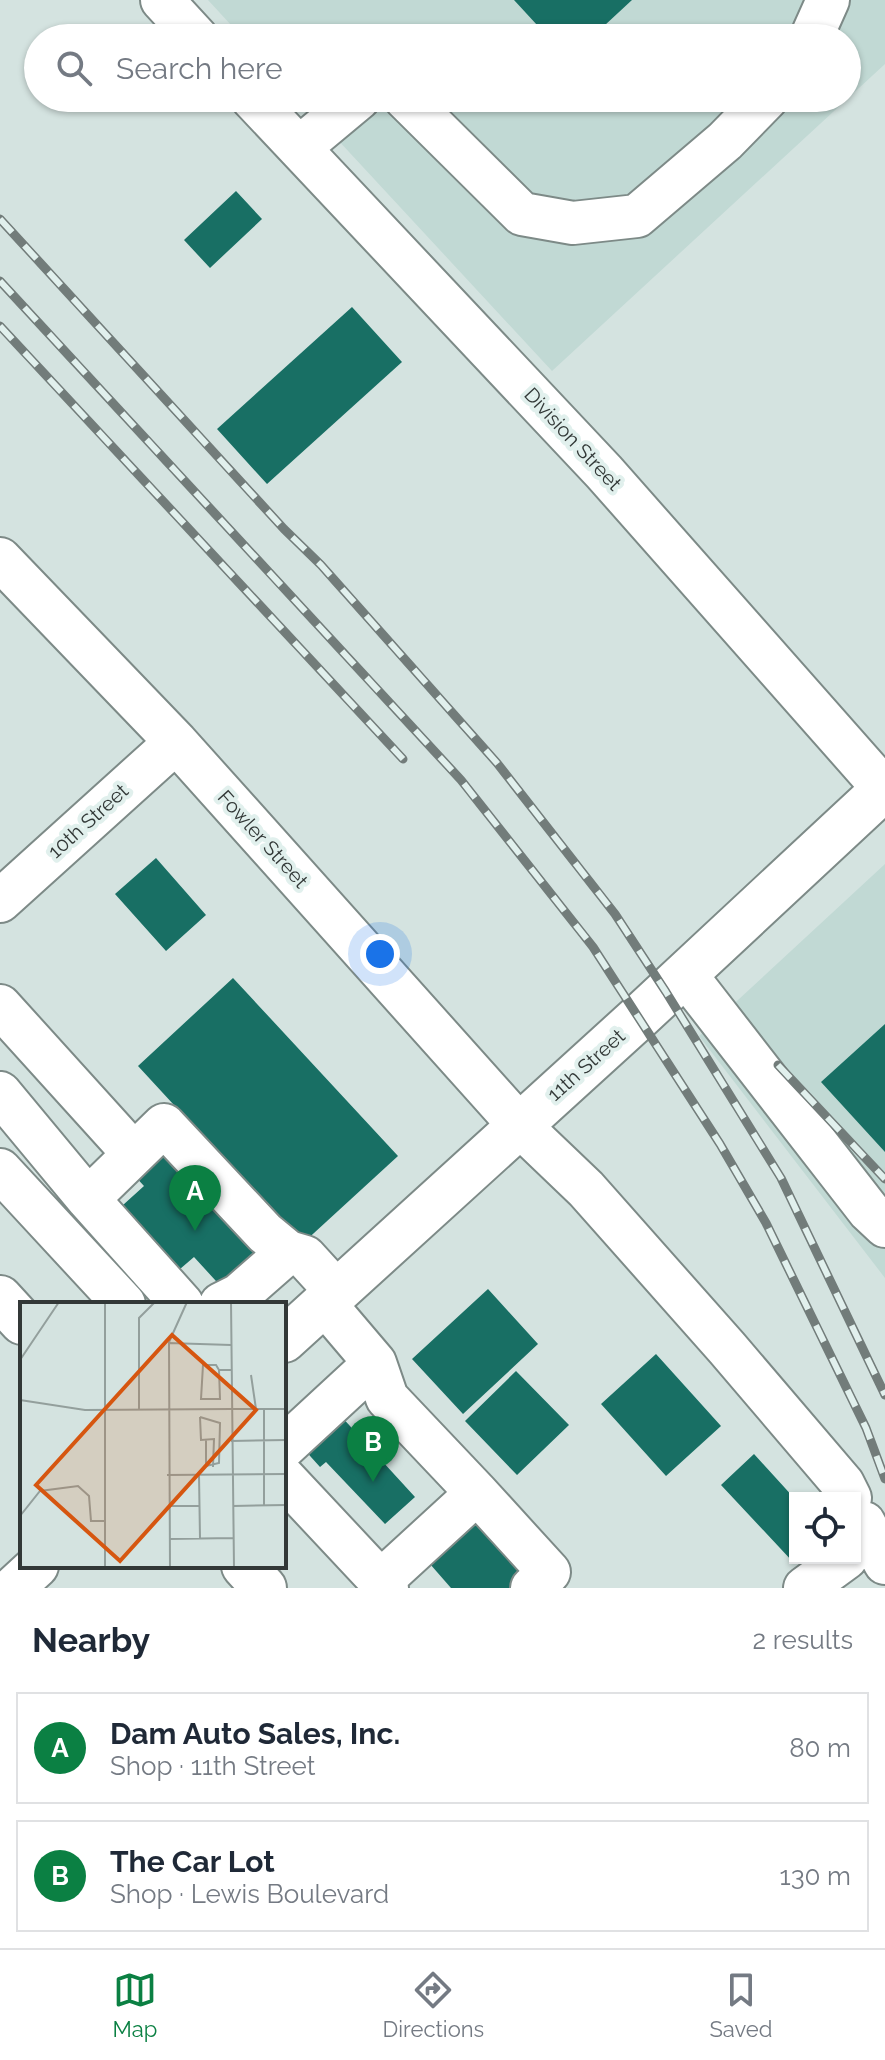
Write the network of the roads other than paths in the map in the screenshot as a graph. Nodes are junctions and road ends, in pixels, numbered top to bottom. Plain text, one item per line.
1 (162, 0) edge
2 (828, 0) edge
3 (184, 24) edge
4 (817, 24) edge
5 (265, 112) edge
6 (342, 112) edge
7 (419, 112) edge
8 (753, 112) edge
9 (299, 148) junction
10 (4, 570) edge
11 (176, 742) junction
12 (885, 789) edge
13 (0, 901) edge
14 (685, 974) junction
15 (0, 1006) edge
16 (0, 1093) edge
17 (519, 1125) junction
18 (134, 1154) junction
19 (0, 1170) edge
20 (88, 1199) junction
21 (885, 1226) edge
22 (288, 1252) junction
23 (0, 1298) edge
24 (330, 1298) junction
25 (122, 1302) edge
26 (180, 1302) edge
27 (225, 1302) edge
28 (20, 1320) edge
29 (286, 1338) edge
30 (375, 1363) junction
31 (286, 1445) edge
32 (286, 1480) edge
33 (845, 1492) edge
34 (477, 1493) junction
35 (861, 1534) edge
36 (885, 1563) edge
37 (824, 1564) edge
38 (35, 1568) edge
39 (246, 1568) edge
40 (384, 1585) edge
41 (13, 1588) edge
42 (264, 1588) edge
43 (532, 1588) edge
44 (805, 1588) edge

1 - 3 street
2 - 4 street
5 - 9 street, Division Street
6 - 9 street
7 - 8 street
9 - 12 street, Division Street
10 - 11 street, Fowler Street
11 - 13 street, 10th Street
11 - 17 street, Fowler Street
12 - 14 main road, 11th Street
14 - 17 main road, 11th Street
14 - 21 street
15 - 18 street
16 - 20 street
17 - 24 main road, 11th Street
17 - 33 street, Fowler Street
18 - 20 street
18 - 22 street
19 - 25 street
20 - 26 street
22 - 24 street
22 - 27 street
23 - 28 main road
24 - 29 main road, 11th Street
24 - 30 street
30 - 31 street
30 - 34 street
32 - 40 street
34 - 40 street
34 - 43 street
35 - 36 street, Fowler Street
37 - 44 street
38 - 41 street
39 - 42 main road

